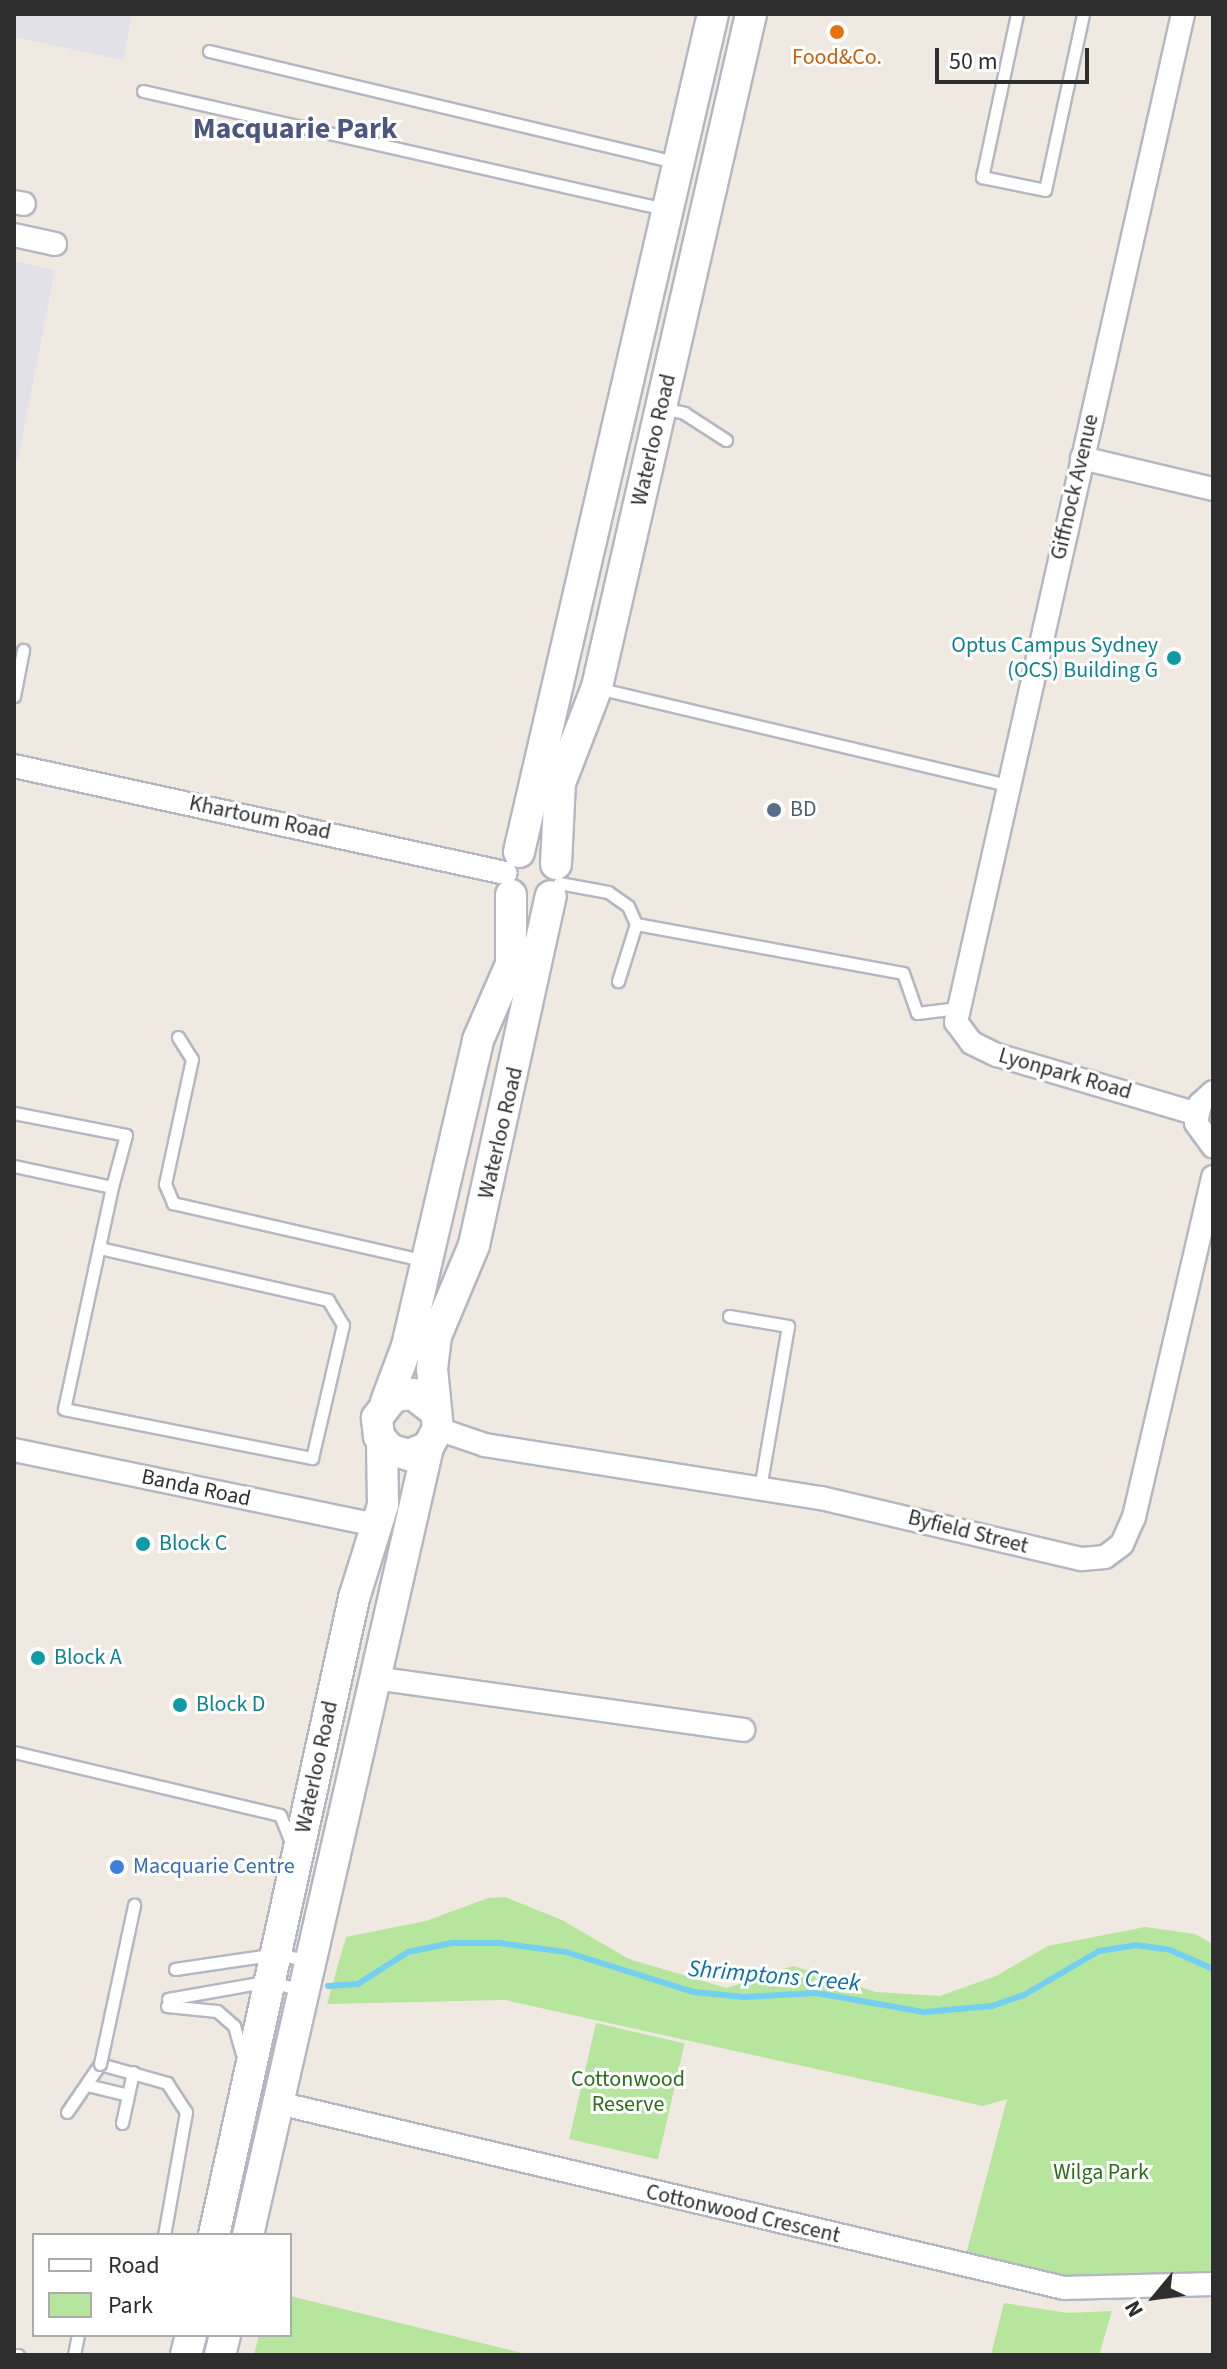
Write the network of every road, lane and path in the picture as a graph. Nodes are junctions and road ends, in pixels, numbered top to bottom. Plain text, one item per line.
1 (713, 14) edge
2 (751, 14) edge
3 (1017, 14) edge
4 (1083, 14) edge
5 (1183, 14) edge
6 (209, 51) dead end
7 (143, 91) dead end
8 (679, 162) junction
9 (668, 210) junction
10 (14, 235) edge
11 (55, 244) dead end
12 (662, 408) junction
13 (726, 440) dead end
14 (1082, 458) junction
15 (1213, 489) edge
16 (23, 650) dead end
17 (597, 687) junction
18 (14, 696) edge
19 (14, 766) edge
20 (1007, 785) junction
21 (512, 873) junction
22 (555, 881) junction
23 (636, 924) junction
24 (618, 981) dead end
25 (958, 1008) junction
26 (178, 1037) dead end
27 (1213, 1092) edge
28 (14, 1113) edge
29 (1197, 1114) junction
30 (1213, 1146) edge
31 (14, 1166) edge
32 (1213, 1177) edge
33 (112, 1187) junction
34 (99, 1248) junction
35 (427, 1261) junction
36 (729, 1316) dead end
37 (386, 1402) junction
38 (434, 1430) junction
39 (382, 1441) junction
40 (14, 1450) edge
41 (760, 1488) junction
42 (377, 1525) junction
43 (374, 1678) junction
44 (743, 1730) dead end
45 (14, 1752) edge
46 (311, 1796) junction
47 (280, 1815) junction
48 (296, 1868) junction
49 (134, 1905) dead end
50 (309, 1961) junction
51 (274, 1968) junction
52 (175, 1969) dead end
53 (303, 1991) junction
54 (100, 2064) junction
55 (133, 2072) junction
56 (87, 2085) junction
57 (128, 2095) junction
58 (245, 2099) junction
59 (278, 2103) junction
60 (67, 2112) dead end
61 (122, 2123) dead end
62 (164, 2233) edge
63 (214, 2233) edge
64 (248, 2233) edge
65 (1213, 2284) edge

1 - 8 street, Waterloo Road
2 - 12 street, Waterloo Road
3 - 4 lane
5 - 14 street, Giffnock Avenue
6 - 8 lane
7 - 9 lane
8 - 9 street, Waterloo Road
9 - 21 street, Waterloo Road
10 - 11 street
12 - 13 lane
12 - 17 street, Waterloo Road
14 - 15 street
14 - 20 street, Giffnock Avenue
16 - 18 lane
17 - 20 lane
17 - 22 street, Waterloo Road
19 - 21 street, Khartoum Road
20 - 25 street, Giffnock Avenue
21 - 22 street
21 - 22 street
21 - 35 street, Waterloo Road
22 - 23 lane
22 - 38 street, Waterloo Road
23 - 24 lane
23 - 25 lane
25 - 29 street, Lyonpark Road
26 - 35 lane
27 - 29 street
28 - 33 lane
29 - 30 street
31 - 33 lane
32 - 41 street, Byfield Street
33 - 34 lane
34 - 34 lane
35 - 37 street, Waterloo Road
36 - 41 lane
37 - 38 street
37 - 39 street
38 - 39 street
38 - 41 street, Byfield Street
38 - 43 street, Waterloo Road
39 - 42 street, Waterloo Road
40 - 42 street, Banda Road
42 - 46 street, Waterloo Road
43 - 44 street
43 - 50 street, Waterloo Road
45 - 47 lane
46 - 47 lane
46 - 48 street, Waterloo Road
47 - 48 lane
48 - 51 street, Waterloo Road
49 - 54 lane, bridge
50 - 51 lane
50 - 53 street, Waterloo Road
51 - 52 lane
51 - 53 lane
51 - 58 street, Waterloo Road
51 - 58 lane
53 - 59 street, Waterloo Road
54 - 55 lane
54 - 56 lane
55 - 57 lane
55 - 62 lane
56 - 57 lane
56 - 60 lane
57 - 61 lane
58 - 63 street, Waterloo Road
59 - 64 street, Waterloo Road
59 - 65 street, Cottonwood Crescent

